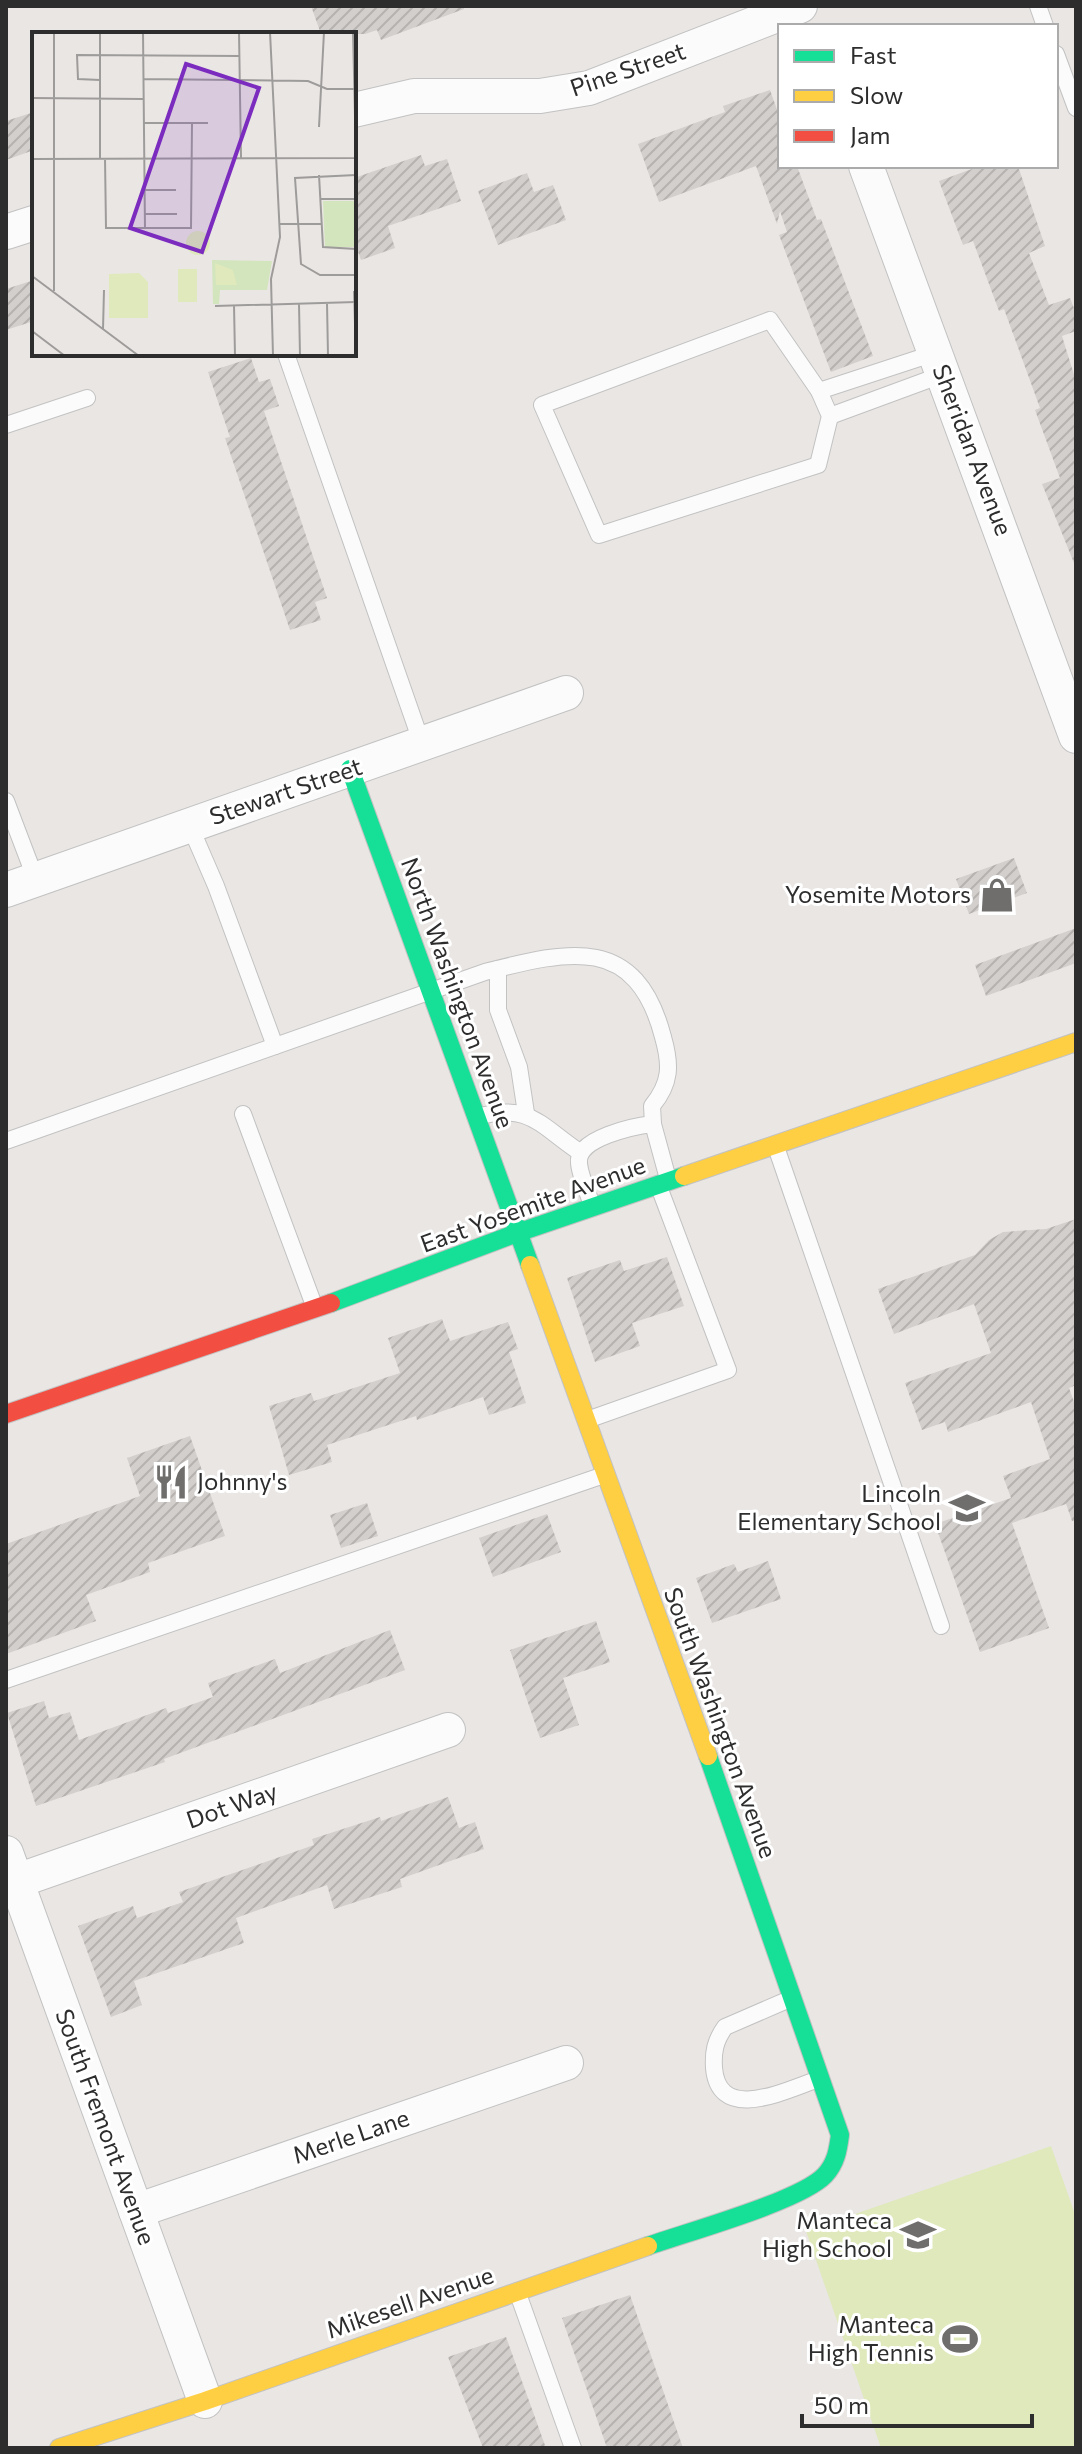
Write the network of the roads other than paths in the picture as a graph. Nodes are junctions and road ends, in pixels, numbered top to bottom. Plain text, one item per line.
1 (800, 6) edge
2 (1058, 59) edge
3 (1076, 108) edge
4 (356, 110) edge
5 (867, 168) edge
6 (32, 224) edge
7 (6, 232) edge
8 (287, 356) edge
9 (940, 363) junction
10 (819, 391) junction
11 (87, 398) dead end
12 (830, 416) junction
13 (6, 425) edge
14 (566, 693) dead end
15 (1076, 736) edge
16 (422, 744) junction
17 (350, 769) junction
18 (6, 801) edge
19 (190, 826) junction
20 (21, 885) edge
21 (498, 969) junction
22 (430, 991) junction
23 (1076, 1042) edge
24 (275, 1046) junction
25 (526, 1113) junction
26 (243, 1114) dead end
27 (476, 1117) junction
28 (653, 1124) junction
29 (6, 1141) edge
30 (775, 1145) junction
31 (581, 1153) junction
32 (664, 1183) junction
33 (593, 1208) junction
34 (517, 1233) junction
35 (316, 1309) junction
36 (6, 1414) edge
37 (584, 1421) junction
38 (604, 1475) junction
39 (941, 1626) dead end
40 (6, 1680) edge
41 (448, 1730) dead end
42 (11, 1867) edge
43 (793, 1998) junction
44 (566, 2063) dead end
45 (821, 2078) junction
46 (776, 2201) joint
47 (136, 2211) junction
48 (517, 2291) junction
49 (205, 2401) junction
50 (59, 2448) edge
51 (573, 2448) edge

1 - 4 street, Pine Street
2 - 3 lane
5 - 9 street, Sheridan Avenue
6 - 7 street
8 - 16 lane
9 - 10 lane
9 - 12 lane
9 - 15 street, Sheridan Avenue
10 - 12 lane
10 - 12 lane
11 - 13 lane
14 - 16 street, Stewart Street
16 - 17 street, Stewart Street
17 - 19 street, Stewart Street
17 - 22 street, North Washington Avenue
18 - 20 lane
19 - 20 street, Stewart Street
19 - 24 lane
21 - 22 lane
21 - 25 lane
21 - 28 lane
22 - 24 lane
22 - 27 street, North Washington Avenue
23 - 30 street, East Yosemite Avenue
24 - 29 lane
25 - 27 lane
25 - 31 lane
26 - 35 lane
27 - 34 street, North Washington Avenue
28 - 31 lane
28 - 32 lane
30 - 32 street, East Yosemite Avenue
30 - 39 lane
31 - 33 lane
32 - 33 street, East Yosemite Avenue
32 - 37 lane
33 - 34 street, East Yosemite Avenue
34 - 35 street, East Yosemite Avenue
34 - 37 street, South Washington Avenue
35 - 36 street, East Yosemite Avenue
37 - 38 street, South Washington Avenue
38 - 40 lane
38 - 43 street, South Washington Avenue
41 - 42 street, Dot Way
42 - 47 street, South Fremont Avenue
43 - 45 street, South Washington Avenue
43 - 45 lane
44 - 47 street, Merle Lane
45 - 46 street, South Washington Avenue
46 - 48 street, Mikesell Avenue
47 - 49 street, South Fremont Avenue
48 - 49 street, Mikesell Avenue
48 - 51 lane
49 - 50 street, Mikesell Avenue

